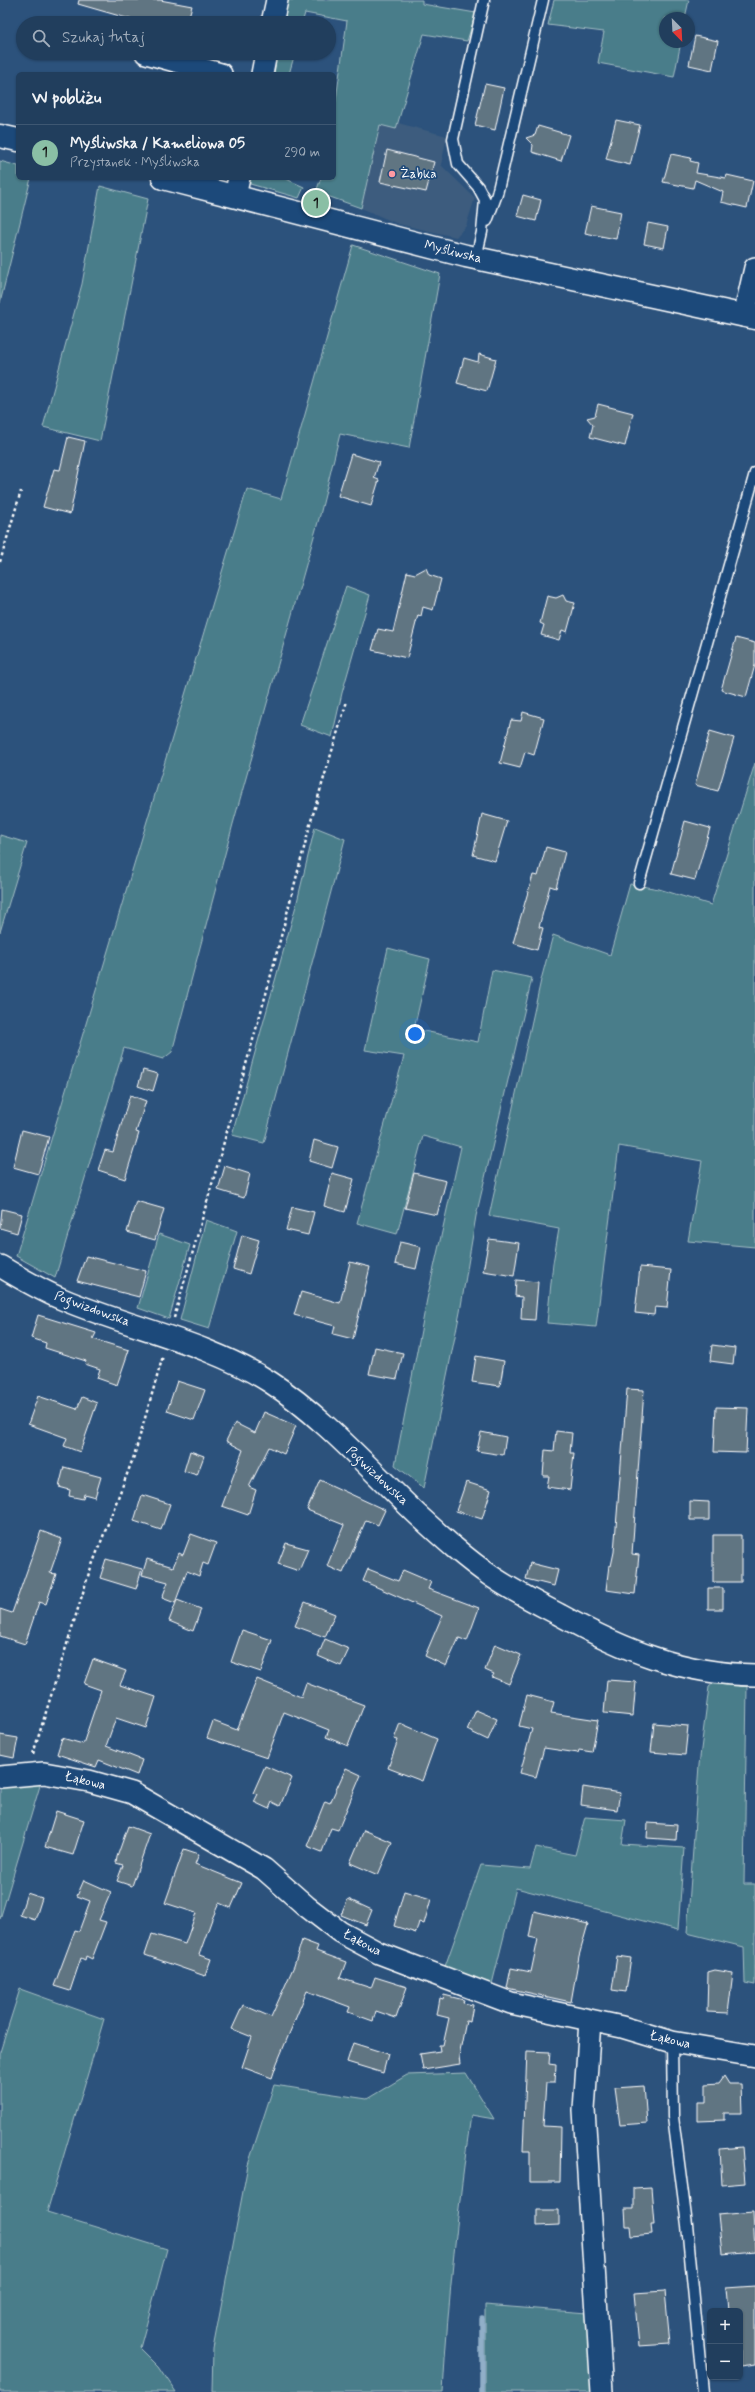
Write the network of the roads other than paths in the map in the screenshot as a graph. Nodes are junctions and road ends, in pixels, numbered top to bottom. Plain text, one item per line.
1 (277, 0) edge
2 (484, 0) edge
3 (543, 0) edge
4 (274, 16) edge
5 (171, 60) edge
6 (265, 60) edge
7 (214, 72) edge
8 (262, 72) edge
9 (0, 136) edge
10 (16, 140) edge
11 (179, 180) edge
12 (237, 187) edge
13 (482, 232) junction
14 (476, 258) junction
15 (755, 268) edge
16 (750, 317) edge
17 (755, 473) edge
18 (639, 883) dead end
19 (0, 1266) edge
20 (755, 1675) edge
21 (0, 1776) edge
22 (590, 2021) junction
23 (672, 2042) junction
24 (755, 2056) edge
25 (602, 2392) edge
26 (703, 2392) edge

1 - 4 street
2 - 13 lane
3 - 13 lane
5 - 7 street
6 - 8 street
9 - 10 street
11 - 12 street, Myśliwska
12 - 14 street, Myśliwska
13 - 14 lane
14 - 16 street, Myśliwska
15 - 16 street, Myśliwska
17 - 18 lane
19 - 20 street, Pogwizdowska
21 - 22 street, Łąkowa
22 - 23 street, Łąkowa
22 - 25 street
23 - 24 street, Łąkowa
23 - 26 lane

